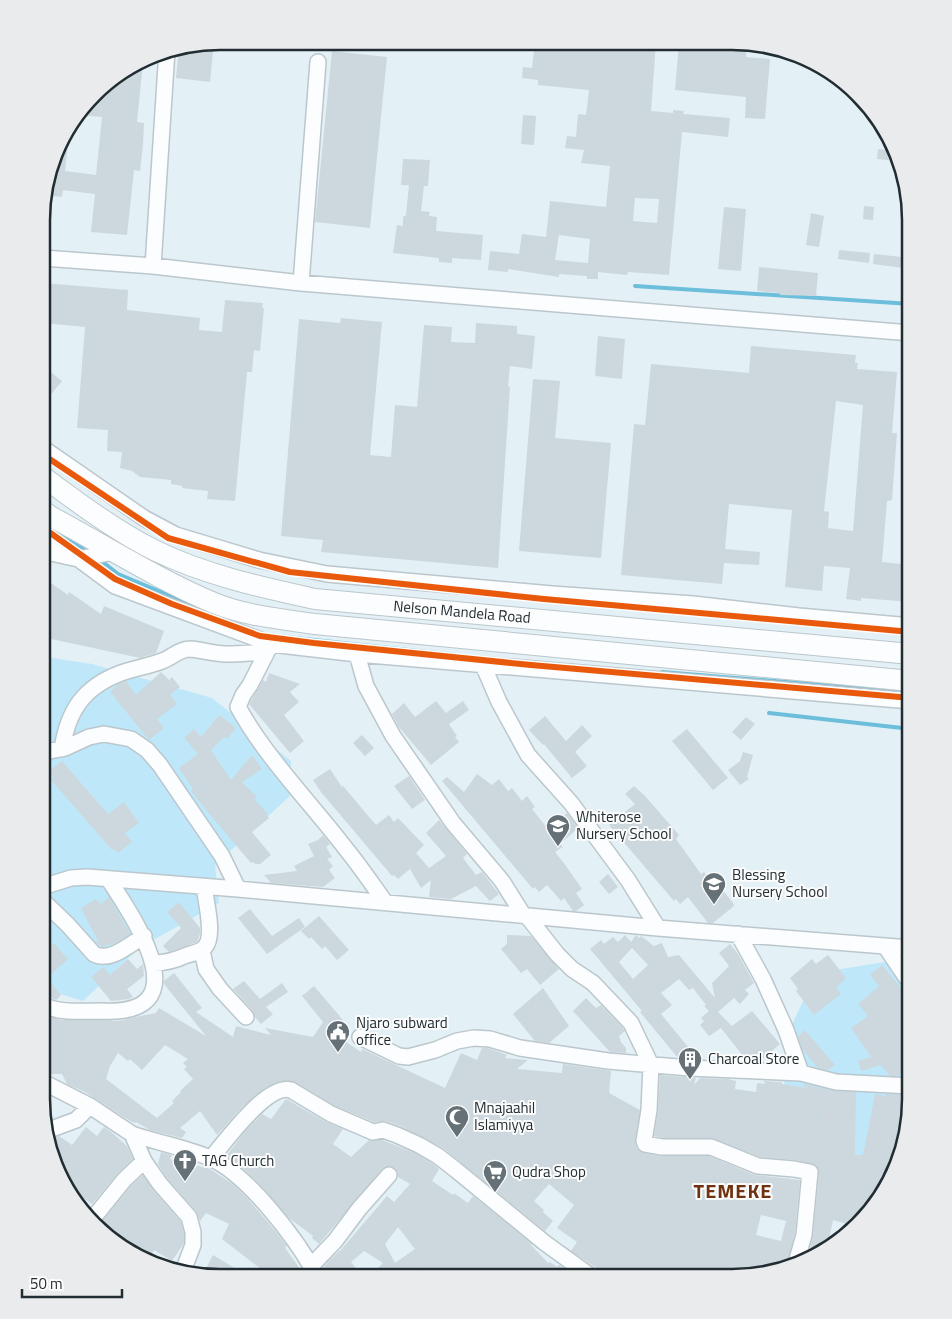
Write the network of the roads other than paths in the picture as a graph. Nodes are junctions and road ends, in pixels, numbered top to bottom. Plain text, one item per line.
1 (166, 59) edge
2 (318, 62) dead end
3 (50, 259) edge
4 (152, 266) junction
5 (301, 283) junction
6 (902, 332) edge
7 (50, 455) edge
8 (50, 482) edge
9 (50, 516) edge
10 (176, 535) junction
11 (50, 538) edge
12 (154, 550) junction
13 (114, 552) junction
14 (50, 553) edge
15 (78, 559) junction
16 (800, 616) junction
17 (902, 625) edge
18 (797, 644) junction
19 (268, 648) junction
20 (902, 653) edge
21 (358, 654) junction
22 (483, 665) junction
23 (902, 680) edge
24 (902, 700) edge
25 (62, 749) junction
26 (50, 751) edge
27 (109, 880) junction
28 (50, 884) edge
29 (204, 887) junction
30 (238, 889) junction
31 (385, 902) junction
32 (50, 908) edge
33 (526, 916) junction
34 (658, 928) junction
35 (738, 934) junction
36 (144, 936) junction
37 (885, 946) junction
38 (902, 947) edge
39 (202, 950) junction
40 (154, 963) junction
41 (902, 972) edge
42 (50, 1008) edge
43 (246, 1017) dead end
44 (360, 1037) dead end
45 (650, 1065) junction
46 (801, 1073) junction
47 (50, 1086) edge
48 (902, 1089) edge
49 (90, 1106) junction
50 (53, 1129) edge
51 (132, 1134) junction
52 (211, 1158) junction
53 (144, 1161) junction
54 (389, 1176) dead end
55 (96, 1215) edge
56 (798, 1255) edge
57 (185, 1265) edge
58 (313, 1269) edge
59 (315, 1269) edge
60 (581, 1269) edge

1 - 4 street
2 - 5 street
3 - 4 street
4 - 5 street
5 - 6 street
7 - 10 street
8 - 12 main road, Nelson Mandela Road
9 - 13 main road, Nelson Mandela Road
10 - 12 street
10 - 16 street
11 - 15 street
12 - 18 main road, Nelson Mandela Road
13 - 15 street
13 - 23 main road, Nelson Mandela Road
14 - 15 street
15 - 19 street
16 - 17 street
16 - 18 street
18 - 20 main road, Nelson Mandela Road
19 - 21 street
19 - 25 street
19 - 31 street
21 - 22 street
21 - 33 street
22 - 24 street
22 - 34 street
25 - 26 street
25 - 30 street
27 - 28 street
27 - 29 street
27 - 36 street
29 - 30 street
29 - 39 street
30 - 31 street
31 - 33 street
32 - 36 street
33 - 34 street
33 - 45 street
34 - 35 street
35 - 37 street
35 - 46 street
36 - 40 street
37 - 38 street
37 - 41 street
39 - 40 street
39 - 43 street
40 - 42 street
44 - 45 street
45 - 46 street
45 - 56 street
46 - 48 street
47 - 49 street
49 - 50 street
49 - 51 street
51 - 52 street
51 - 53 street
52 - 58 street
52 - 60 street
53 - 55 street
53 - 57 street
54 - 59 street

